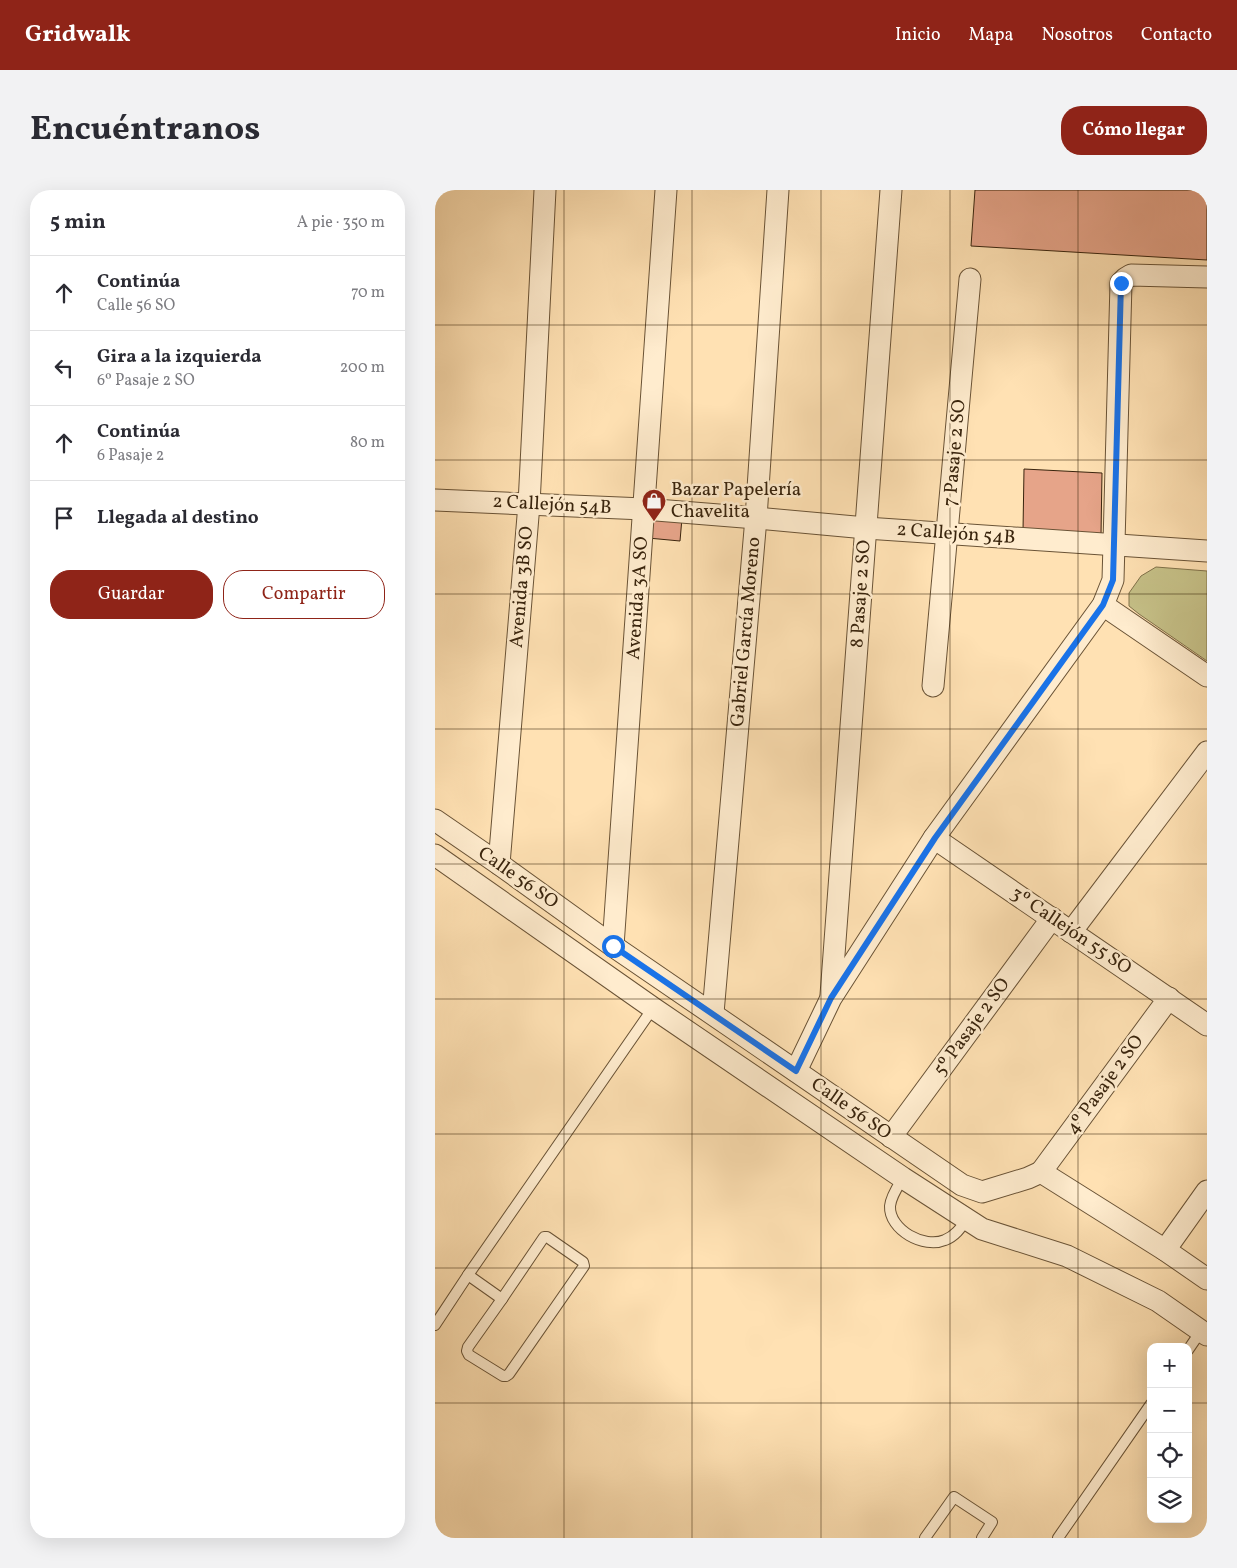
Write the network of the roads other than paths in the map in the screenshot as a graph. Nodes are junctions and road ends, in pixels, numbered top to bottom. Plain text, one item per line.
1 (545, 190) edge
2 (666, 190) edge
3 (778, 190) edge
4 (891, 190) edge
5 (1207, 277) edge
6 (971, 279) dead end
7 (435, 500) edge
8 (529, 504) junction
9 (644, 510) junction
10 (756, 518) junction
11 (866, 528) junction
12 (948, 534) junction
13 (1114, 545) junction
14 (1207, 550) edge
15 (1103, 605) junction
16 (1207, 676) edge
17 (933, 686) dead end
18 (1207, 752) edge
19 (435, 820) edge
20 (935, 838) junction
21 (435, 855) edge
22 (499, 864) junction
23 (1052, 918) junction
24 (1071, 932) junction
25 (613, 946) junction
26 (831, 998) junction
27 (1169, 998) junction
28 (653, 1008) junction
29 (713, 1013) junction
30 (1207, 1025) edge
31 (796, 1071) junction
32 (891, 1137) junction
33 (1041, 1172) junction
34 (903, 1178) junction
35 (1207, 1191) edge
36 (967, 1219) junction
37 (1165, 1250) junction
38 (468, 1275) junction
39 (1207, 1279) edge
40 (502, 1299) junction
41 (435, 1325) edge
42 (1204, 1333) edge
43 (1192, 1346) edge
44 (1147, 1410) edge
45 (925, 1538) edge
46 (981, 1538) edge
47 (1058, 1538) edge

1 - 8 street, Avenida 3B SO
2 - 9 street, Avenida 3A SO
3 - 10 street, Gabriel García Moreno
4 - 11 street, 8 Pasaje 2 SO
5 - 13 street
6 - 12 street, 7 Pasaje 2 SO
7 - 8 street, 2 Callejón 54B
8 - 9 street, 2 Callejón 54B
8 - 22 street, Avenida 3B SO
9 - 10 street, 2 Callejón 54B
9 - 25 street, Avenida 3A SO
10 - 11 street, 2 Callejón 54B
10 - 29 street, Gabriel García Moreno
11 - 12 street, 2 Callejón 54B
11 - 26 street, 8 Pasaje 2 SO
12 - 13 street, 2 Callejón 54B
12 - 17 street, 7 Pasaje 2 SO
13 - 14 street, 2 Callejón 54B
13 - 15 street
15 - 16 street
15 - 20 street
18 - 24 street
19 - 22 street, Calle 56 SO
20 - 23 street, 3º Callejón 55 SO
20 - 26 street
21 - 28 street
22 - 25 street, Calle 56 SO
23 - 24 street, 3º Callejón 55 SO
23 - 32 street, 5º Pasaje 2 SO
24 - 27 street, 3º Callejón 55 SO
25 - 29 street, Calle 56 SO
26 - 31 street
27 - 30 street, 3º Callejón 55 SO
27 - 33 street, 4º Pasaje 2 SO
28 - 34 street
28 - 38 lane
29 - 31 street, Calle 56 SO
31 - 32 street, Calle 56 SO
32 - 33 street, Calle 56 SO
33 - 37 street
34 - 36 street
34 - 36 lane
35 - 37 street
36 - 42 street
37 - 39 street
38 - 40 lane
38 - 41 lane
40 - 40 lane
42 - 43 lane
44 - 47 lane
45 - 46 lane

